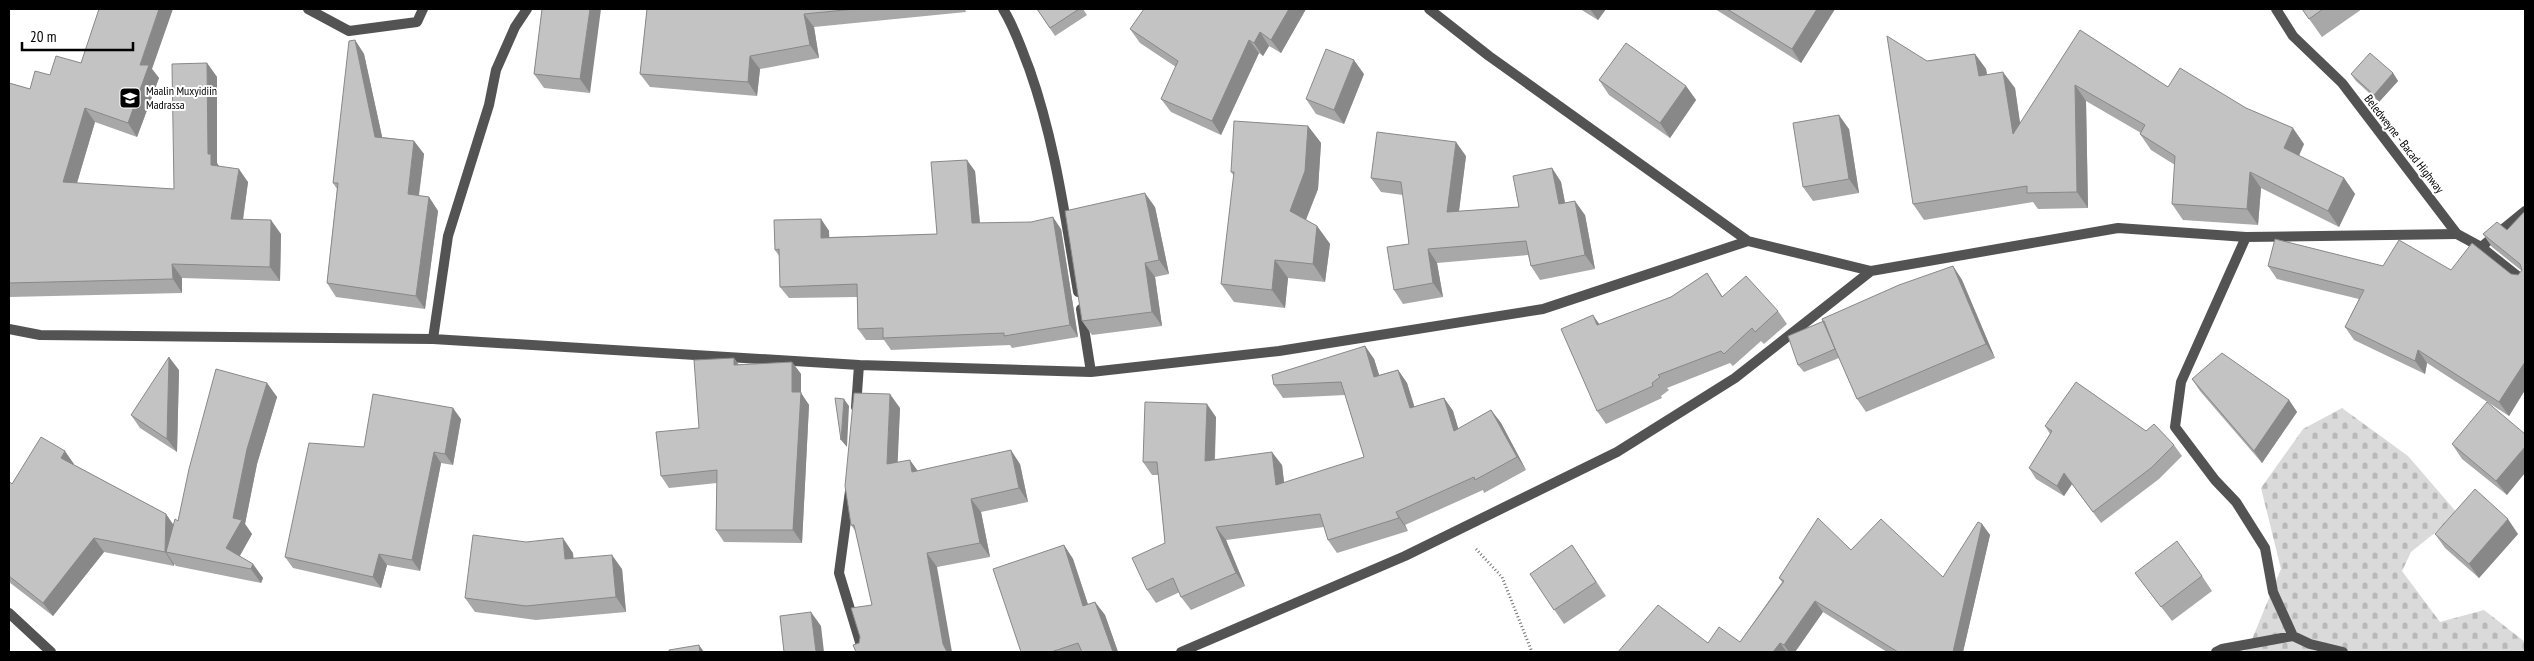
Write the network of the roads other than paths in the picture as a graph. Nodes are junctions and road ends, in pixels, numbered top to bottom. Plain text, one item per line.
1 (308, 9) edge
2 (423, 9) edge
3 (527, 9) edge
4 (1004, 9) edge
5 (1429, 9) edge
6 (2276, 9) edge
7 (2525, 211) edge
8 (2457, 234) junction
9 (2246, 237) junction
10 (1748, 241) junction
11 (2481, 247) junction
12 (1871, 271) junction
13 (2525, 282) edge
14 (9, 329) edge
15 (433, 339) junction
16 (859, 365) junction
17 (1091, 372) junction
18 (856, 420) edge
19 (850, 483) edge
20 (9, 613) edge
21 (2293, 636) junction
22 (51, 652) edge
23 (863, 652) edge
24 (1181, 652) edge
25 (2216, 652) edge
26 (2343, 652) edge

1 - 2 street
3 - 15 street
4 - 17 street
5 - 10 street
6 - 8 street, Beledweyne - Bacad Highway
7 - 11 street
8 - 9 street
8 - 11 street, Beledweyne - Bacad Highway
9 - 12 street
9 - 21 street
10 - 12 street
10 - 17 street
11 - 13 street, Beledweyne - Bacad Highway
12 - 24 street
14 - 15 street
15 - 16 street
16 - 17 street
16 - 18 street
19 - 23 street
20 - 22 street
21 - 25 street
21 - 26 street

